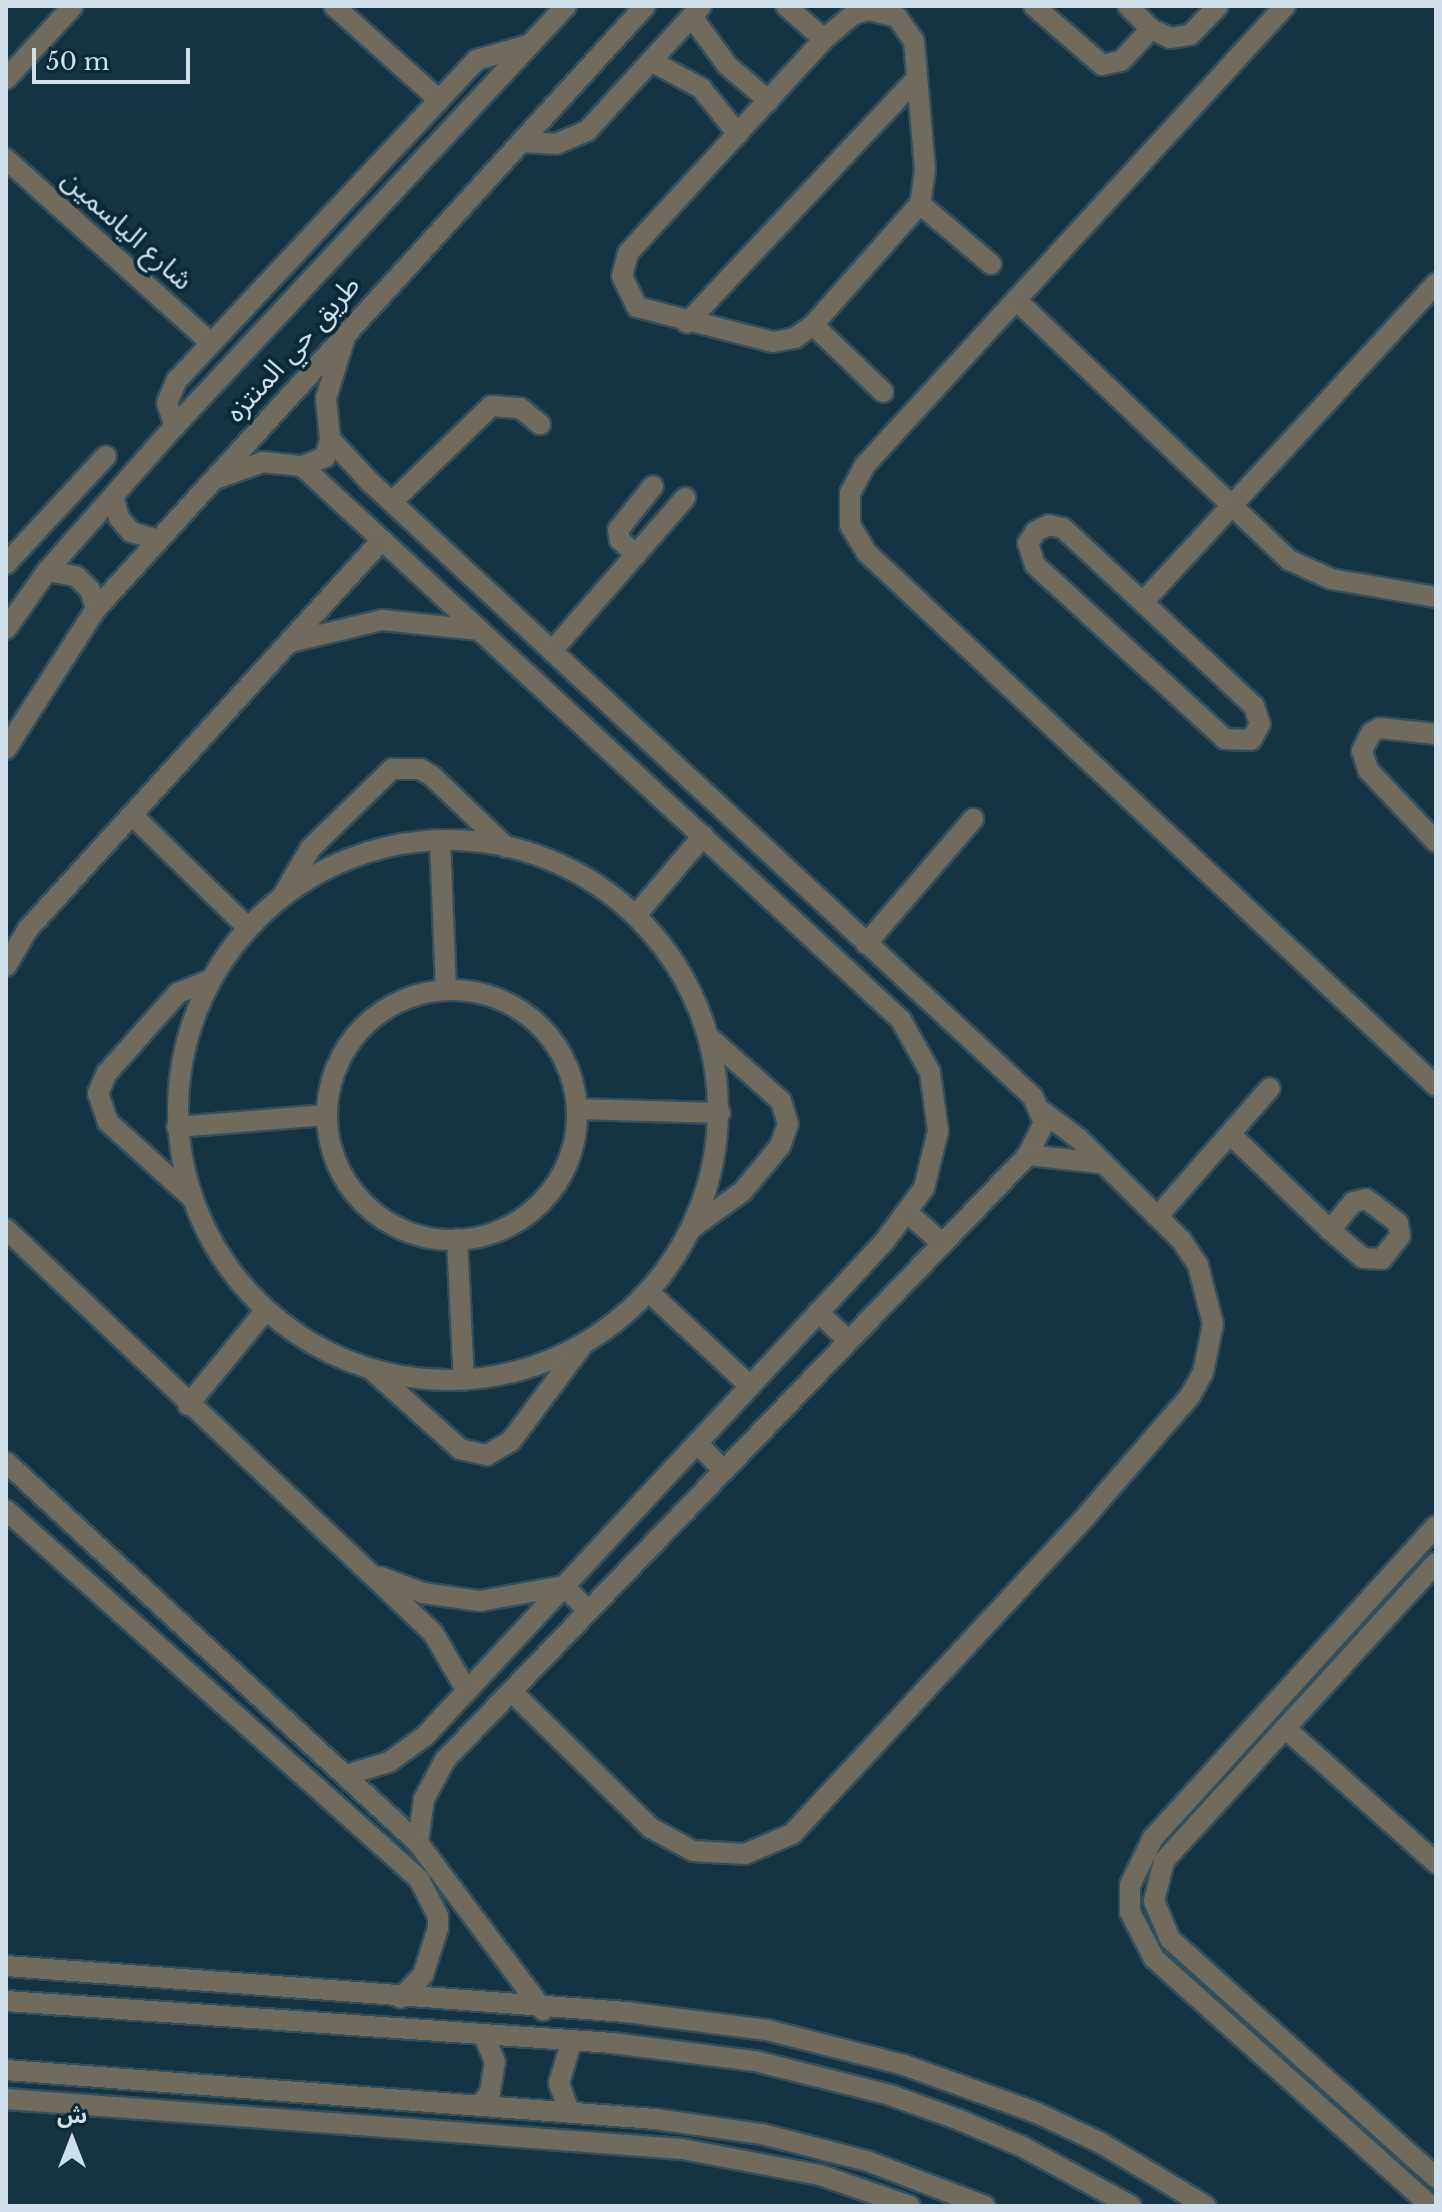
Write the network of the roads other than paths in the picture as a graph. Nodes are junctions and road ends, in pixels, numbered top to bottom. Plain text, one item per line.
1 (73, 6) edge
2 (334, 6) edge
3 (566, 6) edge
4 (645, 6) edge
5 (786, 6) edge
6 (1034, 6) edge
7 (1128, 6) edge
8 (1218, 6) edge
9 (1285, 6) edge
10 (696, 12) edge
11 (1151, 29) junction
12 (824, 39) junction
13 (531, 44) junction
14 (651, 61) junction
15 (6, 79) edge
16 (916, 79) junction
17 (439, 100) junction
18 (769, 101) junction
19 (738, 134) junction
20 (521, 142) junction
21 (6, 159) edge
22 (920, 204) junction
23 (991, 264) dead end
24 (1436, 283) edge
25 (1016, 300) junction
26 (687, 323) junction
27 (813, 325) junction
28 (348, 330) junction
29 (211, 343) junction
30 (883, 392) dead end
31 (540, 424) dead end
32 (175, 426) junction
33 (330, 439) junction
34 (106, 456) dead end
35 (302, 466) junction
36 (210, 481) junction
37 (370, 482) junction
38 (653, 486) dead end
39 (685, 498) dead end
40 (114, 499) junction
41 (392, 502) junction
42 (1231, 506) junction
43 (348, 508) junction
44 (159, 540) junction
45 (382, 540) junction
46 (636, 555) junction
47 (6, 564) edge
48 (47, 571) junction
49 (1436, 597) edge
50 (1144, 601) junction
51 (12, 602) edge
52 (96, 609) junction
53 (6, 629) edge
54 (479, 630) junction
55 (287, 644) junction
56 (552, 651) junction
57 (616, 712) junction
58 (1436, 734) edge
59 (594, 736) junction
60 (6, 749) edge
61 (132, 815) junction
62 (973, 819) dead end
63 (703, 836) junction
64 (440, 840) junction
65 (1436, 842) edge
66 (506, 847) junction
67 (785, 869) junction
68 (765, 894) junction
69 (282, 897) junction
70 (636, 915) junction
71 (248, 928) junction
72 (866, 944) junction
73 (6, 966) edge
74 (211, 980) junction
75 (446, 990) junction
76 (922, 995) junction
77 (901, 1020) junction
78 (710, 1038) junction
79 (1436, 1086) edge
80 (1270, 1088) dead end
81 (577, 1109) junction
82 (1042, 1111) junction
83 (720, 1113) junction
84 (326, 1115) junction
85 (177, 1127) junction
86 (1230, 1134) junction
87 (1028, 1155) junction
88 (1099, 1163) junction
89 (192, 1198) junction
90 (909, 1214) junction
91 (1157, 1217) junction
92 (692, 1228) junction
93 (6, 1229) edge
94 (1330, 1230) dead end
95 (457, 1239) junction
96 (942, 1243) junction
97 (649, 1292) junction
98 (266, 1310) junction
99 (818, 1312) junction
100 (849, 1341) junction
101 (583, 1344) junction
102 (371, 1369) junction
103 (464, 1380) junction
104 (750, 1386) junction
105 (188, 1405) junction
106 (697, 1443) junction
107 (6, 1462) edge
108 (724, 1471) junction
109 (6, 1510) edge
110 (1436, 1526) edge
111 (107, 1555) junction
112 (1436, 1563) edge
113 (370, 1571) junction
114 (84, 1580) junction
115 (564, 1586) junction
116 (588, 1611) junction
117 (467, 1691) junction
118 (511, 1691) junction
119 (263, 1698) junction
120 (244, 1722) junction
121 (1285, 1728) junction
122 (346, 1775) junction
123 (418, 1843) junction
124 (1436, 1863) edge
125 (450, 1881) junction
126 (432, 1900) junction
127 (472, 1917) junction
128 (438, 1928) junction
129 (6, 1966) edge
130 (401, 1998) junction
131 (6, 2001) edge
132 (543, 2010) junction
133 (483, 2034) junction
134 (572, 2040) junction
135 (832, 2044) junction
136 (6, 2070) edge
137 (823, 2076) junction
138 (243, 2088) junction
139 (6, 2099) edge
140 (481, 2105) junction
141 (569, 2111) junction
142 (243, 2118) junction
143 (1436, 2178) edge
144 (910, 2206) edge
145 (985, 2206) edge
146 (1131, 2206) edge
147 (1206, 2206) edge
148 (1431, 2206) edge

1 - 15 street
2 - 17 street
3 - 13 street, طريق حي المنتزه
4 - 20 street, طريق حي المنتزه
5 - 12 street
6 - 11 street
7 - 11 street
8 - 11 street
9 - 25 street
10 - 14 street
10 - 18 street
12 - 16 street
12 - 18 street
13 - 17 street
13 - 32 street, طريق حي المنتزه
14 - 19 street
14 - 20 street
16 - 22 street
16 - 26 street
17 - 29 street
18 - 19 street
19 - 26 street
20 - 28 street, طريق حي المنتزه
21 - 29 street, شارع الياسمين
22 - 23 street
22 - 27 street
24 - 42 street
25 - 42 street
25 - 79 street
26 - 27 street
27 - 30 street
28 - 33 street
28 - 36 street, طريق حي المنتزه
29 - 32 street
31 - 41 street
32 - 40 street, طريق حي المنتزه
33 - 35 street
33 - 37 street
34 - 47 street
35 - 36 street
35 - 43 street
36 - 44 street, طريق حي المنتزه
37 - 41 street
37 - 43 street
38 - 46 street
39 - 46 street
40 - 44 street
40 - 48 street, طريق حي المنتزه
41 - 56 street
42 - 49 street
42 - 50 street
43 - 45 street
44 - 52 street, طريق حي المنتزه
45 - 54 street
45 - 55 street
46 - 56 street
48 - 51 street, طريق حي المنتزه
48 - 52 street
50 - 50 street
51 - 53 street, طريق حي المنتزه
52 - 60 street, طريق حي المنتزه
54 - 55 street
54 - 59 street
55 - 61 street
56 - 57 street
57 - 59 street
57 - 67 street
58 - 65 street
59 - 63 street
61 - 71 street
61 - 73 street
62 - 72 street
63 - 68 street
63 - 70 street
64 - 66 street
64 - 69 street
64 - 75 street
66 - 69 street
66 - 70 street
67 - 68 street
67 - 72 street
68 - 77 street
69 - 71 street
70 - 78 street
71 - 74 street
72 - 76 street
74 - 85 street
74 - 89 street
75 - 81 street
75 - 84 street
76 - 77 street
76 - 82 street
77 - 90 street
78 - 83 street
78 - 92 street
80 - 86 street
81 - 83 street
81 - 95 street
82 - 87 street
82 - 88 street
83 - 92 street
84 - 85 street
84 - 95 street
85 - 89 street
86 - 91 street
86 - 94 street
87 - 88 street
87 - 96 street
88 - 91 street
89 - 98 street
90 - 96 street
90 - 99 street
91 - 118 street
92 - 97 street
93 - 105 street
95 - 103 street
96 - 100 street
97 - 101 street
97 - 104 street
98 - 102 street
98 - 105 street
99 - 100 street
99 - 104 street
100 - 108 street
101 - 102 street
101 - 103 street
102 - 103 street
104 - 106 street
105 - 113 street
106 - 108 street
106 - 115 street
107 - 111 street
108 - 116 street
109 - 114 street
110 - 148 street
111 - 114 street
111 - 119 street
112 - 121 street
113 - 115 street
113 - 117 street
114 - 120 street
115 - 116 street
115 - 117 street
116 - 118 street
117 - 122 street
118 - 123 street
119 - 120 street
119 - 122 street
120 - 126 street
121 - 124 street
121 - 143 street
122 - 123 street
123 - 125 street
125 - 126 street
125 - 127 street
126 - 128 street
127 - 128 street
127 - 132 street
128 - 130 street
129 - 130 street
130 - 132 street
131 - 133 street
132 - 135 street
133 - 134 street
133 - 140 street
134 - 137 street
134 - 141 street
135 - 137 street
135 - 147 street
136 - 138 street
137 - 146 street
138 - 140 street
138 - 142 street
139 - 142 street
140 - 141 street
141 - 145 street
142 - 144 street

